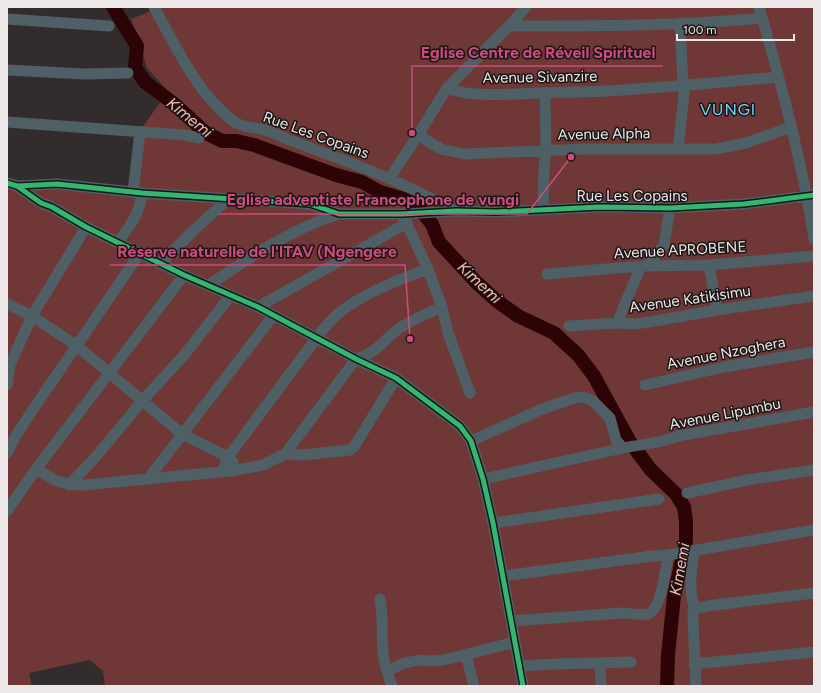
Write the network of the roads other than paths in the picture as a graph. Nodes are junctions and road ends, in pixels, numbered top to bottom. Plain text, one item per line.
1 (154, 7) edge
2 (526, 7) edge
3 (759, 7) edge
4 (762, 18) junction
5 (7, 19) edge
6 (680, 23) junction
7 (109, 26) dead end
8 (510, 26) junction
9 (7, 70) edge
10 (128, 73) dead end
11 (779, 77) junction
12 (684, 85) junction
13 (447, 88) junction
14 (545, 93) junction
15 (7, 122) edge
16 (791, 127) junction
17 (140, 132) junction
18 (418, 136) junction
19 (199, 138) dead end
20 (678, 149) junction
21 (546, 150) junction
22 (389, 179) junction
23 (12, 184) edge
24 (137, 193) junction
25 (811, 196) edge
26 (227, 200) junction
27 (670, 208) junction
28 (543, 210) junction
29 (456, 211) junction
30 (339, 214) junction
31 (404, 218) junction
32 (86, 227) junction
33 (814, 239) edge
34 (118, 242) junction
35 (140, 253) junction
36 (814, 256) edge
37 (161, 263) junction
38 (709, 265) junction
39 (644, 266) junction
40 (428, 269) junction
41 (547, 274) dead end
42 (184, 275) junction
43 (209, 285) junction
44 (231, 296) junction
45 (814, 296) edge
46 (7, 304) edge
47 (258, 307) junction
48 (442, 307) junction
49 (717, 310) junction
50 (32, 316) junction
51 (274, 316) junction
52 (618, 323) junction
53 (569, 326) dead end
54 (316, 338) junction
55 (77, 346) junction
56 (814, 352) edge
57 (356, 359) junction
58 (110, 373) junction
59 (396, 378) junction
60 (7, 385) edge
61 (645, 385) dead end
62 (470, 393) dead end
63 (143, 400) junction
64 (814, 412) edge
65 (182, 434) junction
66 (471, 441) junction
67 (623, 448) junction
68 (7, 453) edge
69 (285, 454) junction
70 (228, 457) junction
71 (36, 469) junction
72 (242, 469) junction
73 (814, 470) edge
74 (222, 472) junction
75 (148, 479) junction
76 (483, 479) junction
77 (69, 485) junction
78 (687, 493) dead end
79 (659, 499) dead end
80 (7, 511) edge
81 (493, 523) junction
82 (814, 530) edge
83 (694, 550) junction
84 (670, 555) junction
85 (503, 576) junction
86 (814, 593) edge
87 (380, 599) dead end
88 (695, 608) junction
89 (511, 621) junction
90 (515, 642) junction
91 (814, 652) edge
92 (466, 654) junction
93 (631, 662) dead end
94 (600, 663) junction
95 (694, 664) junction
96 (520, 666) junction
97 (387, 672) junction
98 (392, 686) edge
99 (474, 686) edge
100 (523, 686) edge
101 (601, 686) edge
102 (696, 686) edge

1 - 22 street, Rue Les Copains
2 - 8 street
3 - 4 street
4 - 6 street
4 - 11 street
5 - 7 street
6 - 8 street
6 - 12 street
8 - 13 street
9 - 10 street
11 - 12 street, Avenue Sivanzire
11 - 16 street
12 - 14 street, Avenue Sivanzire
12 - 20 street
13 - 14 street, Avenue Sivanzire
13 - 18 street
14 - 21 street
15 - 17 street
16 - 20 street, Avenue Alpha
16 - 25 street
17 - 19 street
17 - 24 street
18 - 21 street, Avenue Alpha
18 - 22 street
20 - 21 street, Avenue Alpha
21 - 28 street
22 - 29 street, Rue Les Copains
23 - 24 street
23 - 32 street
24 - 26 street
24 - 34 street
25 - 27 street, Rue Les Copains
25 - 33 street
26 - 30 street
26 - 37 street
27 - 28 street, Rue Les Copains
27 - 39 street
28 - 29 street, Rue Les Copains
29 - 31 street
30 - 31 street
30 - 43 street
31 - 40 street
31 - 47 street
32 - 34 street
32 - 50 street
34 - 35 street
35 - 37 street
35 - 55 street
36 - 38 street, Avenue APROBENE
37 - 42 street
38 - 39 street, Avenue APROBENE
38 - 49 street
39 - 41 street, Avenue APROBENE
39 - 52 street
40 - 48 street
40 - 54 street
42 - 43 street
42 - 58 street
43 - 44 street
44 - 47 street
44 - 63 street
45 - 49 street, Avenue Katikisimu
46 - 50 street
47 - 51 street
48 - 57 street
48 - 62 street
49 - 52 street, Avenue Katikisimu
50 - 55 street
50 - 60 street
51 - 54 street
51 - 65 street
52 - 53 street, Avenue Katikisimu
54 - 57 street
54 - 70 street
55 - 58 street
55 - 68 street
56 - 61 street, Avenue Nzoghera
57 - 59 street
57 - 69 street
58 - 63 street
58 - 71 street
59 - 66 street
59 - 69 street
63 - 65 street
63 - 77 street
64 - 67 street, Avenue Lipumbu
65 - 70 street
65 - 75 street
66 - 67 street
66 - 76 street
67 - 76 street, Avenue Lipumbu
69 - 72 street
70 - 72 street
70 - 74 street
71 - 77 street
71 - 80 street
72 - 74 street
73 - 78 street
74 - 75 street
75 - 77 street
76 - 81 street
79 - 81 street
81 - 85 street
82 - 83 street
83 - 84 street
83 - 88 street
84 - 85 street
84 - 89 street
85 - 89 street
86 - 88 street
87 - 97 street
88 - 95 street
89 - 90 street
90 - 92 street
90 - 96 street
91 - 95 street
92 - 97 street
92 - 99 street
93 - 94 street
94 - 96 street
94 - 101 street
95 - 102 street
96 - 100 street
97 - 98 street

